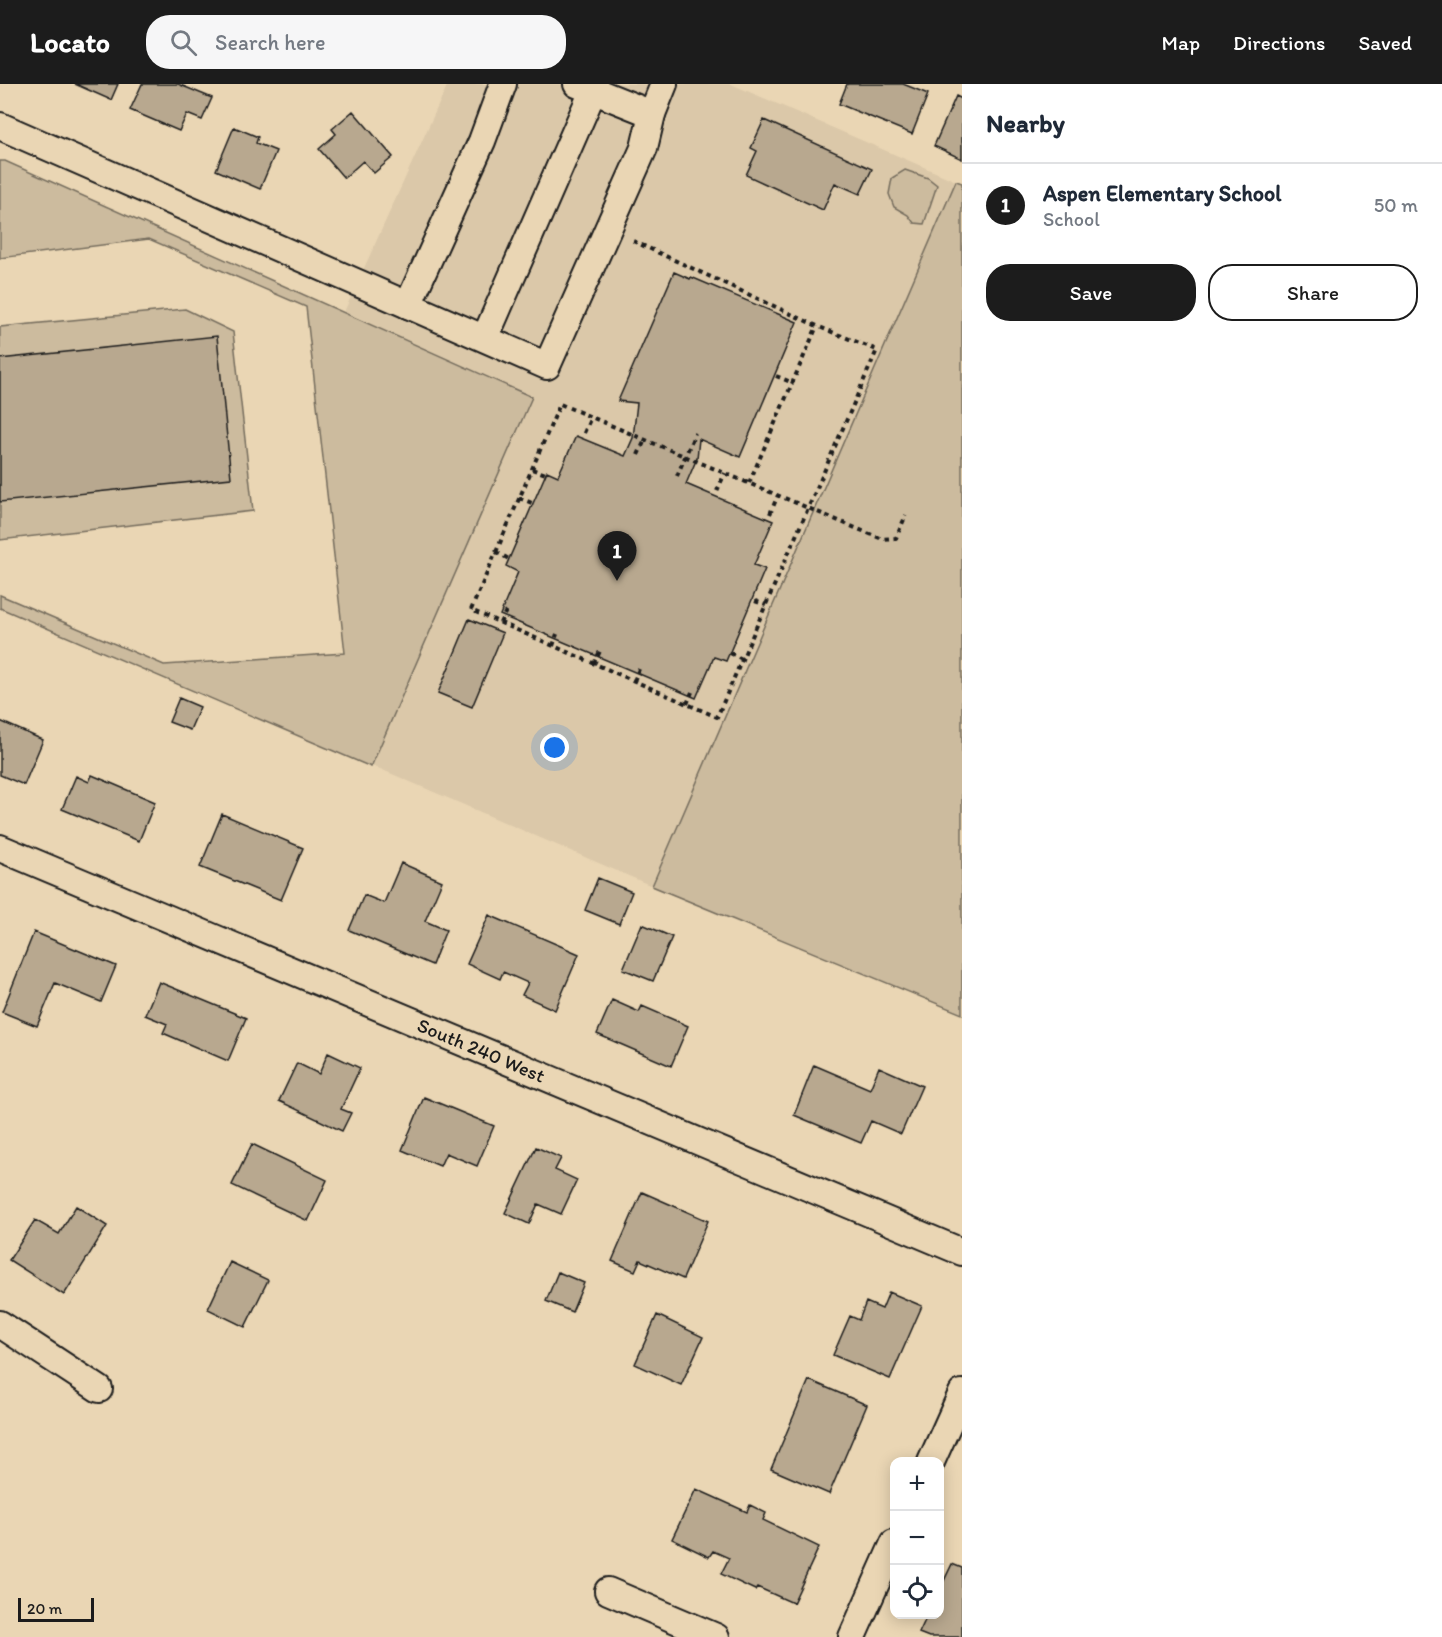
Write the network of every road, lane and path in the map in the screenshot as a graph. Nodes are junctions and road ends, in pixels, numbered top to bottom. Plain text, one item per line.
1 (504, 84) edge
2 (664, 84) edge
3 (585, 87) edge
4 (652, 114) junction
5 (0, 126) edge
6 (633, 241) dead end
7 (408, 305) junction
8 (818, 326) junction
9 (484, 339) junction
10 (776, 376) dead end
11 (792, 383) junction
12 (591, 417) junction
13 (695, 433) dead end
14 (584, 434) dead end
15 (645, 440) junction
16 (638, 455) dead end
17 (685, 456) junction
18 (532, 469) junction
19 (725, 473) junction
20 (546, 474) dead end
21 (677, 476) dead end
22 (749, 483) junction
23 (717, 490) dead end
24 (778, 495) junction
25 (519, 498) junction
26 (532, 503) dead end
27 (808, 508) junction
28 (770, 514) dead end
29 (906, 515) dead end
30 (496, 552) junction
31 (509, 559) dead end
32 (754, 601) dead end
33 (766, 605) junction
34 (506, 611) dead end
35 (500, 623) junction
36 (557, 634) dead end
37 (553, 646) junction
38 (600, 651) dead end
39 (730, 653) dead end
40 (742, 659) junction
41 (594, 664) junction
42 (639, 669) dead end
43 (634, 681) junction
44 (692, 692) dead end
45 (687, 704) junction
46 (0, 848) edge
47 (962, 1252) edge
48 (0, 1324) edge
49 (99, 1389) dead end
50 (962, 1393) edge
51 (933, 1457) edge
52 (890, 1552) edge
53 (608, 1591) dead end
54 (716, 1637) edge
55 (852, 1637) edge

1 - 7 street
2 - 4 street
3 - 4 street
3 - 9 street
4 - 9 street
5 - 7 street
6 - 8 path
7 - 9 street
8 - 11 path
8 - 27 path
10 - 11 path
11 - 22 path
12 - 14 path
12 - 15 path
12 - 18 path
13 - 17 path
15 - 16 path
15 - 17 path
17 - 19 path
17 - 21 path
18 - 20 path
18 - 25 path
19 - 22 path
19 - 23 path
22 - 24 path
24 - 27 path
24 - 28 path
25 - 26 path
25 - 30 path
27 - 29 path
27 - 33 path
30 - 31 path
30 - 35 path
32 - 33 path
33 - 40 path
34 - 35 path
35 - 37 path
36 - 37 path
37 - 41 path
38 - 41 path
39 - 40 path
40 - 45 path
41 - 43 path
42 - 43 path
43 - 45 path
44 - 45 path
46 - 47 street, South 240 West
48 - 49 street
50 - 51 street
52 - 55 street
53 - 54 street

